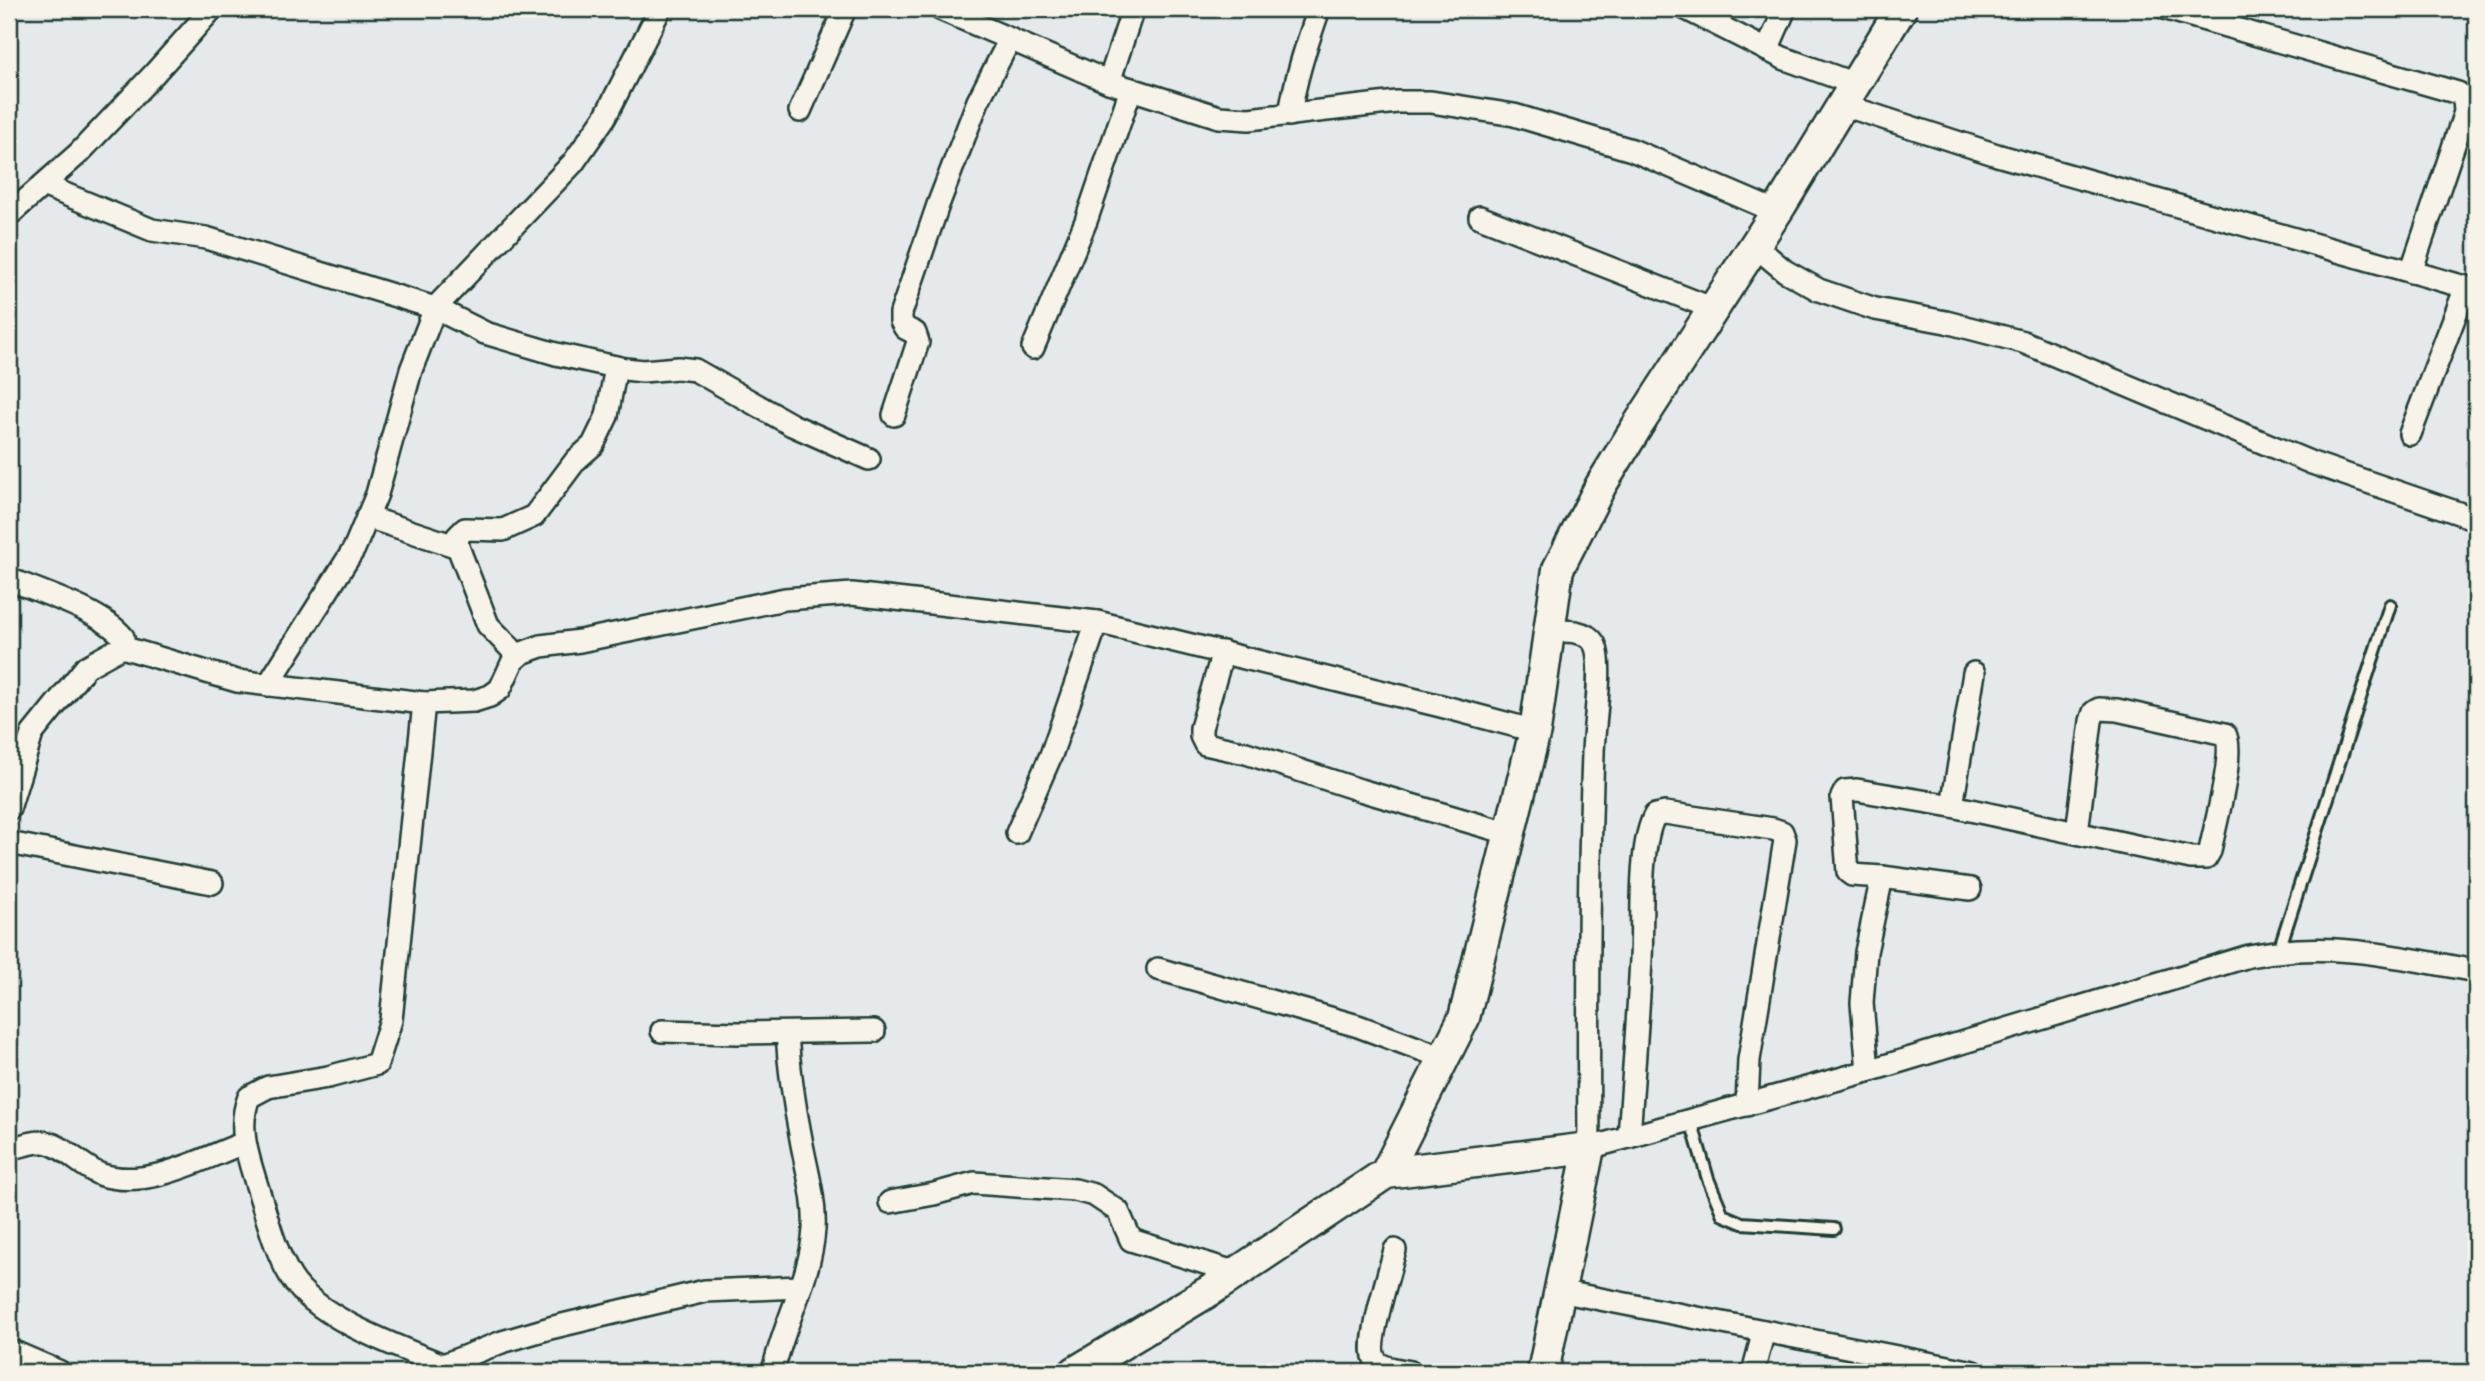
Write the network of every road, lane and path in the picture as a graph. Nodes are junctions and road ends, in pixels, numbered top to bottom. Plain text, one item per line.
1 (212, 9) edge
2 (660, 9) edge
3 (845, 9) edge
4 (940, 9) edge
5 (1133, 9) edge
6 (1320, 9) edge
7 (1785, 9) edge
8 (2167, 9) edge
9 (1690, 10) edge
10 (1895, 10) edge
11 (1010, 39) junction
12 (1767, 50) junction
13 (1109, 82) junction
14 (1131, 89) junction
15 (1849, 94) junction
16 (800, 111) dead end
17 (1290, 115) junction
18 (43, 185) junction
19 (1777, 212) junction
20 (9, 215) edge
21 (1480, 217) dead end
22 (1771, 259) junction
23 (2411, 272) junction
24 (2471, 288) edge
25 (435, 308) junction
26 (1714, 309) junction
27 (1033, 348) dead end
28 (616, 367) junction
29 (894, 415) dead end
30 (2410, 434) dead end
31 (869, 459) dead end
32 (367, 517) junction
33 (2476, 519) edge
34 (458, 547) junction
35 (9, 579) edge
36 (2390, 605) dead end
37 (1097, 621) junction
38 (1567, 632) junction
39 (122, 647) junction
40 (1223, 652) junction
41 (518, 656) junction
42 (1974, 673) dead end
43 (268, 685) junction
44 (424, 703) junction
45 (1535, 732) junction
46 (1952, 806) junction
47 (9, 810) edge
48 (2077, 832) junction
49 (1017, 833) dead end
50 (1511, 834) junction
51 (9, 843) edge
52 (1882, 877) junction
53 (212, 883) dead end
54 (1970, 889) dead end
55 (2279, 950) junction
56 (1158, 969) dead end
57 (2476, 971) edge
58 (662, 1031) dead end
59 (874, 1031) dead end
60 (786, 1033) junction
61 (1444, 1058) junction
62 (1868, 1071) junction
63 (1747, 1105) junction
64 (1691, 1121) junction
65 (1629, 1137) junction
66 (244, 1143) junction
67 (1589, 1148) junction
68 (9, 1149) edge
69 (1386, 1173) junction
70 (890, 1202) dead end
71 (1835, 1229) dead end
72 (1395, 1250) dead end
73 (1237, 1273) junction
74 (800, 1287) junction
75 (1559, 1291) junction
76 (1764, 1331) junction
77 (9, 1350) edge
78 (445, 1369) edge
79 (60, 1372) edge
80 (773, 1372) edge
81 (1075, 1372) edge
82 (1411, 1372) edge
83 (1543, 1372) edge
84 (1753, 1372) edge
85 (1974, 1372) edge

1 - 18 street
2 - 25 street
3 - 16 street
4 - 11 street
5 - 13 street
6 - 17 street
7 - 12 street
8 - 23 street
9 - 12 street
10 - 15 street
11 - 13 street
11 - 29 street
12 - 15 street
13 - 14 street
14 - 17 street
14 - 27 street
15 - 19 street
15 - 23 street
17 - 19 street
18 - 20 street
18 - 25 street
19 - 22 street
21 - 26 street
22 - 26 street
22 - 33 street
23 - 24 street
24 - 30 street
25 - 28 street
25 - 32 street
26 - 38 street
28 - 31 street
28 - 34 street
32 - 34 street
32 - 43 street
34 - 41 street
35 - 39 street
36 - 55 lane
37 - 40 street
37 - 41 street
37 - 49 street
38 - 45 street
38 - 67 street
39 - 43 street
39 - 47 street
40 - 45 street
40 - 50 street
41 - 44 street
42 - 46 street
43 - 44 street
44 - 66 street
45 - 50 street
46 - 48 street
46 - 52 street
48 - 48 street
50 - 61 street
51 - 53 street
52 - 54 street
52 - 62 street
55 - 57 street
55 - 62 street
56 - 61 street
58 - 60 street
59 - 60 street
60 - 74 street
61 - 69 street
62 - 63 street
63 - 64 street
63 - 65 street
64 - 65 street
64 - 71 lane
65 - 67 street
66 - 68 street
66 - 78 street
67 - 69 street
67 - 75 street
69 - 73 street
70 - 73 street
72 - 82 street
73 - 81 street
74 - 78 street
74 - 80 street
75 - 76 street
75 - 83 street
76 - 84 street
76 - 85 street
77 - 79 street

